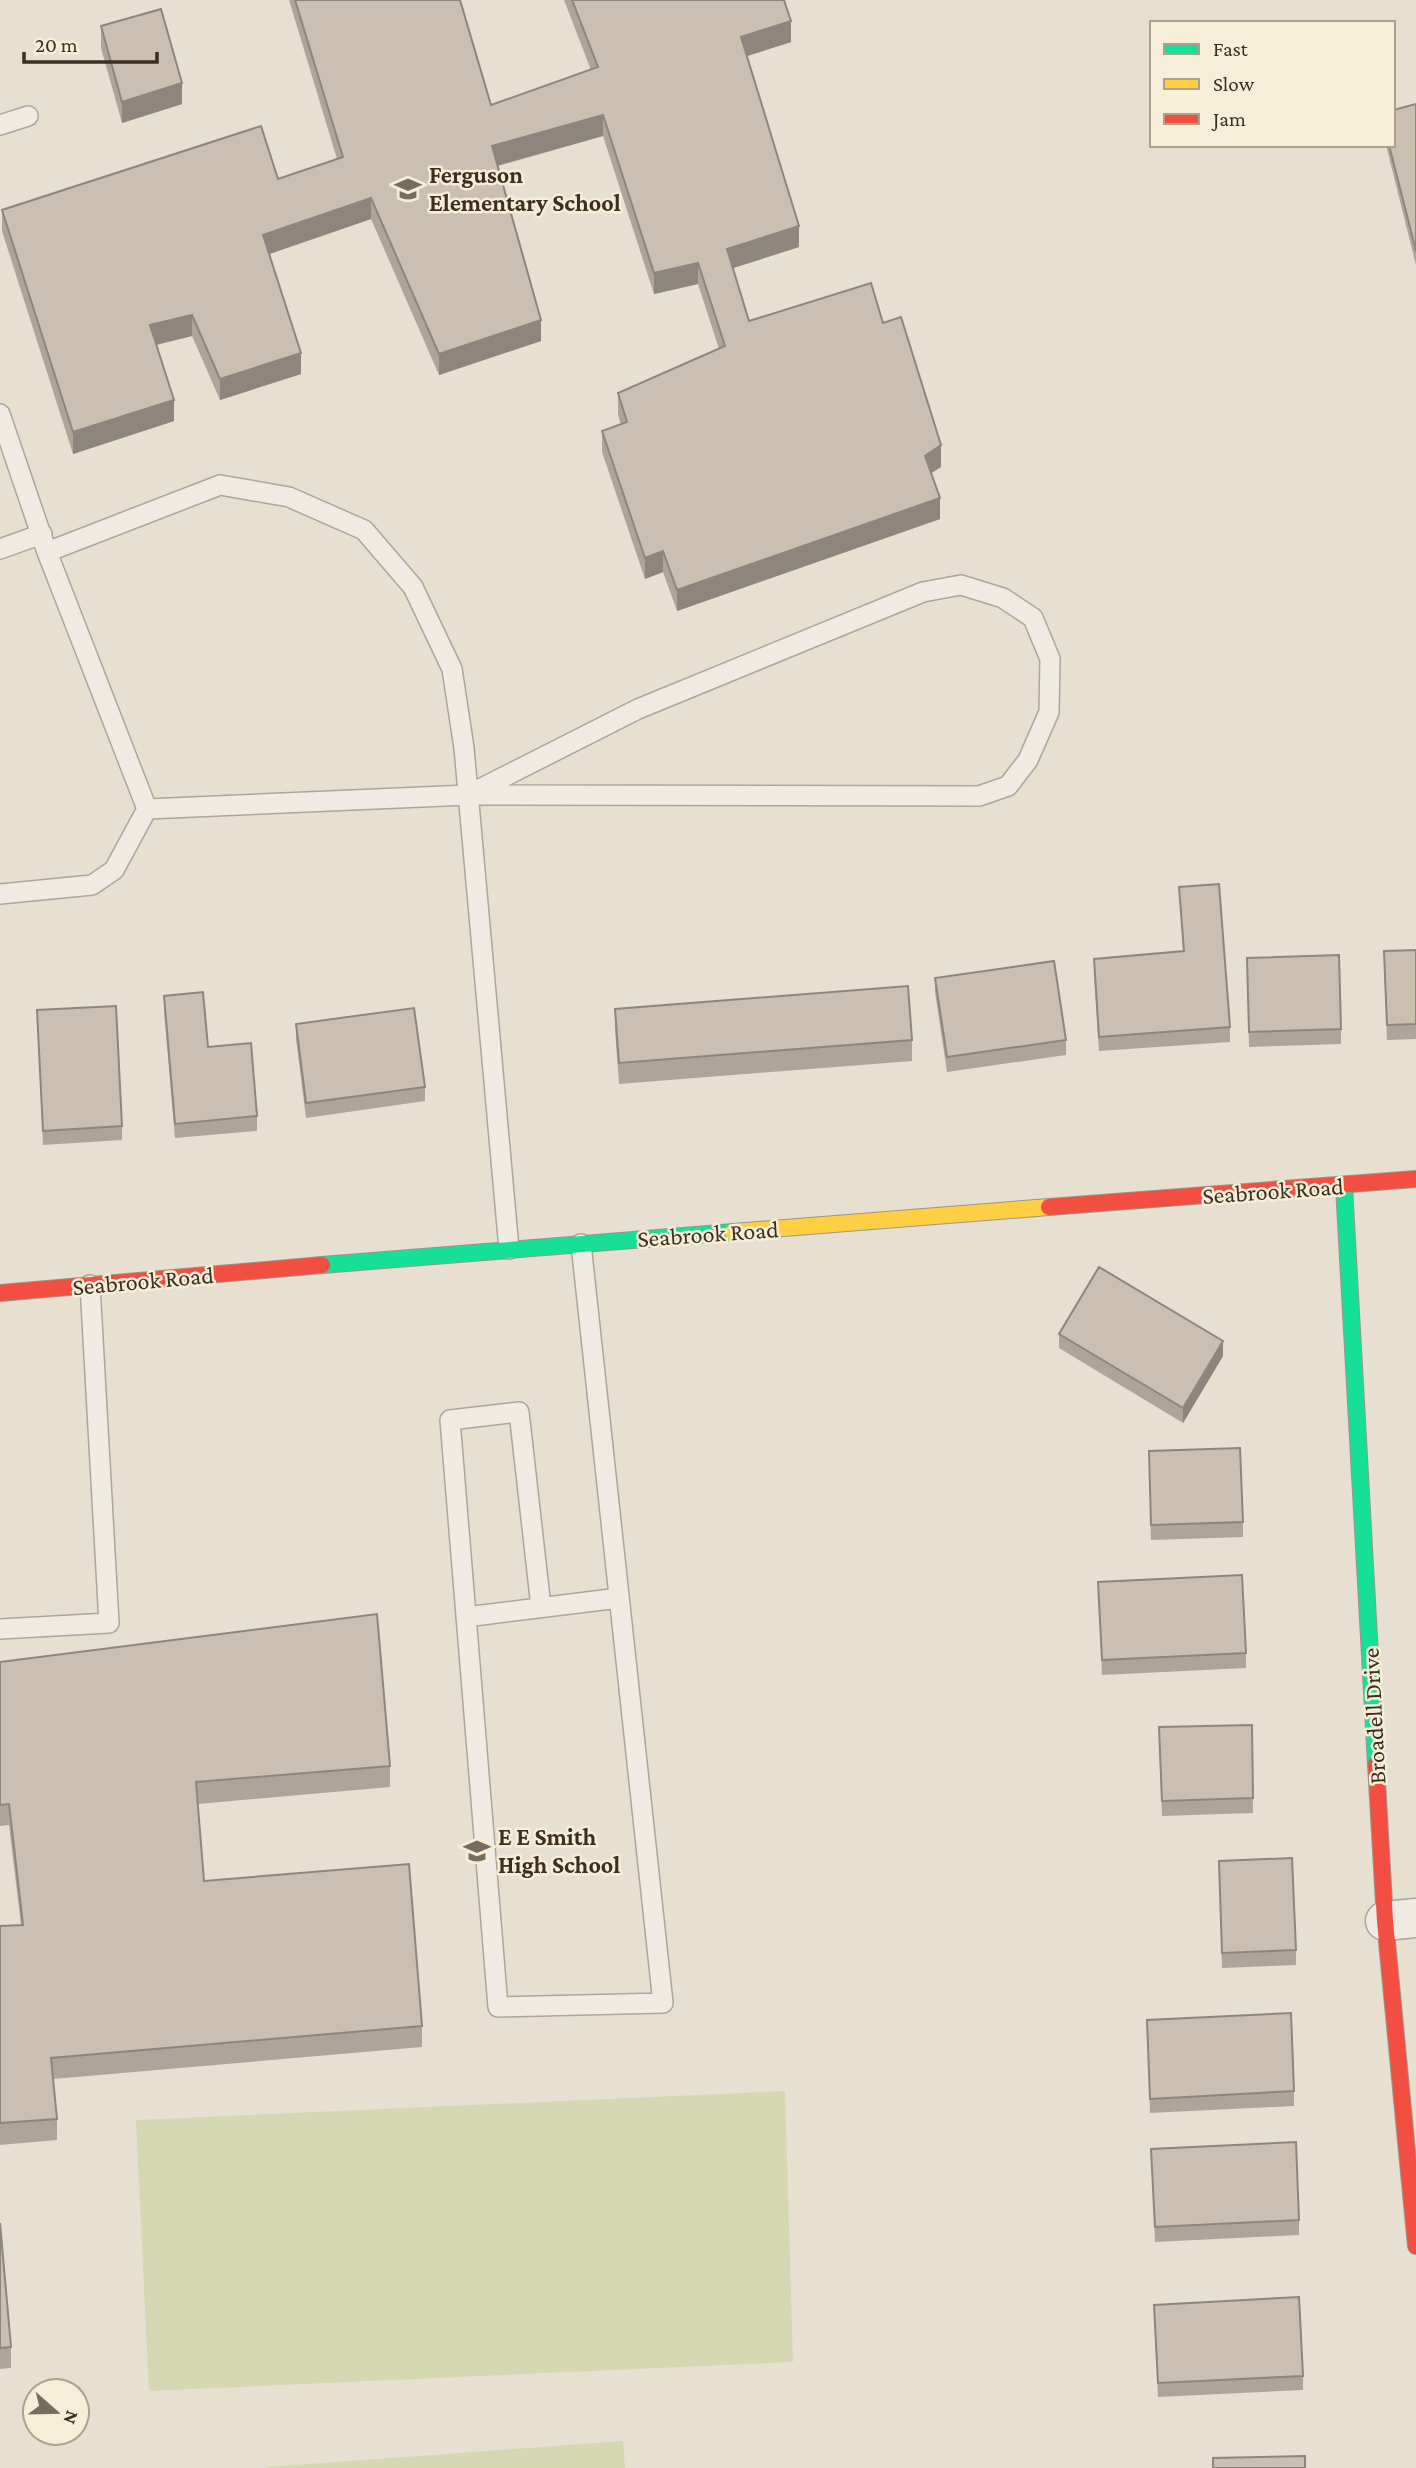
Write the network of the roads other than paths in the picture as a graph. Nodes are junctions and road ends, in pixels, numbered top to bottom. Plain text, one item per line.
1 (27, 116) dead end
2 (0, 125) edge
3 (0, 414) edge
4 (45, 543) junction
5 (0, 549) edge
6 (468, 795) junction
7 (147, 809) junction
8 (0, 894) edge
9 (1416, 1180) edge
10 (1344, 1186) junction
11 (581, 1244) junction
12 (509, 1249) junction
13 (90, 1285) junction
14 (0, 1293) edge
15 (619, 1598) junction
16 (541, 1607) junction
17 (466, 1617) junction
18 (0, 1629) edge
19 (1401, 1919) edge
20 (1416, 2246) edge

1 - 2 lane
3 - 4 lane
4 - 5 lane
4 - 6 lane
4 - 7 lane
6 - 6 lane
6 - 7 lane
6 - 12 lane
7 - 8 lane
9 - 10 street, Seabrook Road
10 - 11 street, Seabrook Road
10 - 19 street, Broadell Drive
11 - 12 street, Seabrook Road
11 - 15 lane
12 - 13 street, Seabrook Road
13 - 14 street, Seabrook Road
13 - 18 lane
15 - 16 lane
15 - 17 lane
16 - 17 lane
16 - 17 lane
19 - 20 street, Broadell Drive

